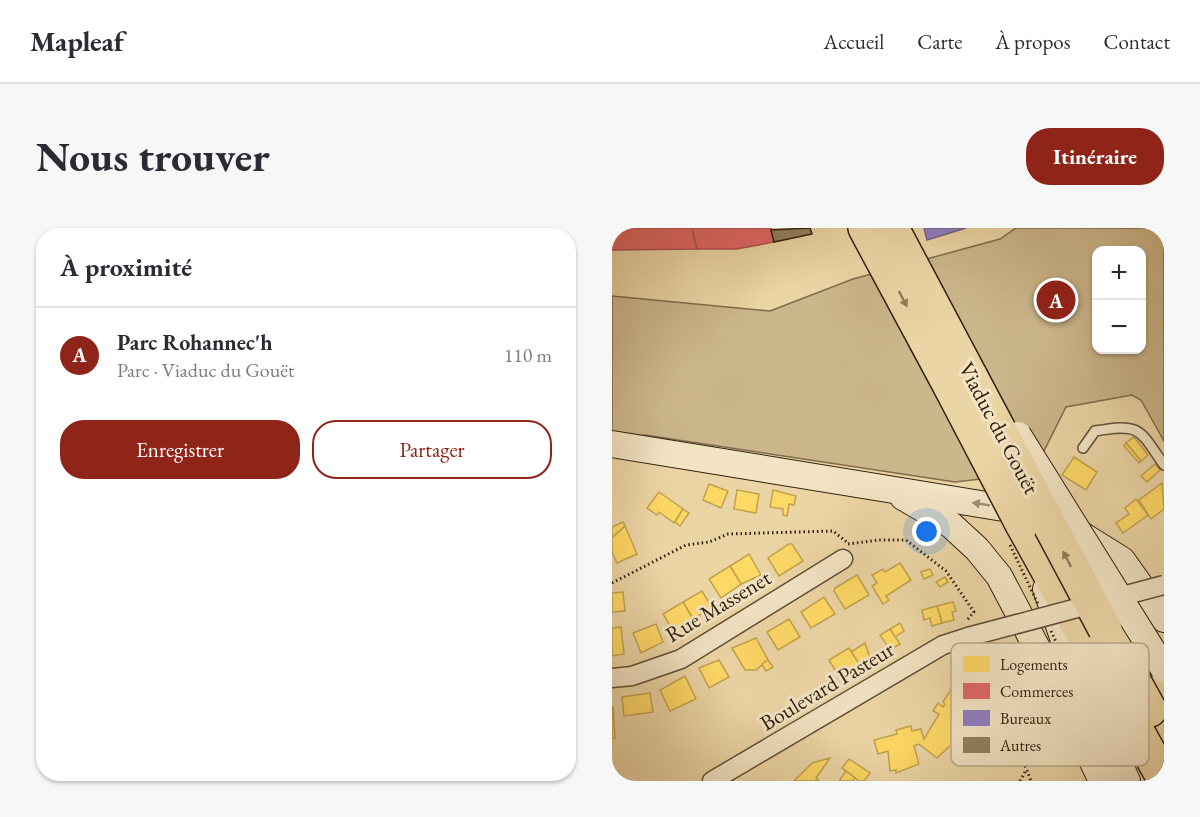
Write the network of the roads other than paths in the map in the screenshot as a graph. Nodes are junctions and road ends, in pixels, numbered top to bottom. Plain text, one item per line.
1 (866, 228) edge
2 (892, 228) edge
3 (924, 288) junction
4 (612, 444) edge
5 (1083, 448) dead end
6 (1164, 465) edge
7 (887, 488) junction
8 (845, 551) road end
9 (1164, 585) edge
10 (1164, 619) edge
11 (1083, 635) junction
12 (1034, 643) edge
13 (1085, 643) edge
14 (1088, 643) edge
15 (1089, 643) edge
16 (1148, 643) edge
17 (1149, 645) edge
18 (1164, 669) edge
19 (612, 678) edge
20 (1149, 716) edge
21 (1164, 735) edge
22 (1149, 752) edge
23 (1095, 766) edge
24 (1122, 766) edge
25 (1164, 779) edge
26 (712, 781) edge
27 (1102, 781) edge
28 (1127, 781) edge

1 -> 11 highway, Viaduc du Gouët, bridge
2 - 3 highway, Viaduc du Gouët
11 -> 3 highway, Viaduc du Gouët, bridge
3 - 16 main road, bridge
4 - 7 main road
5 - 6 lane
10 -> 7 main road
7 - 12 main road
8 - 19 street, Rue Massenet
9 - 26 street, Boulevard Pasteur, bridge
11 - 13 main road
11 - 14 highway
11 - 15 highway
17 - 18 main road, bridge
20 - 21 highway
22 - 25 highway
23 - 27 main road
24 - 28 main road

